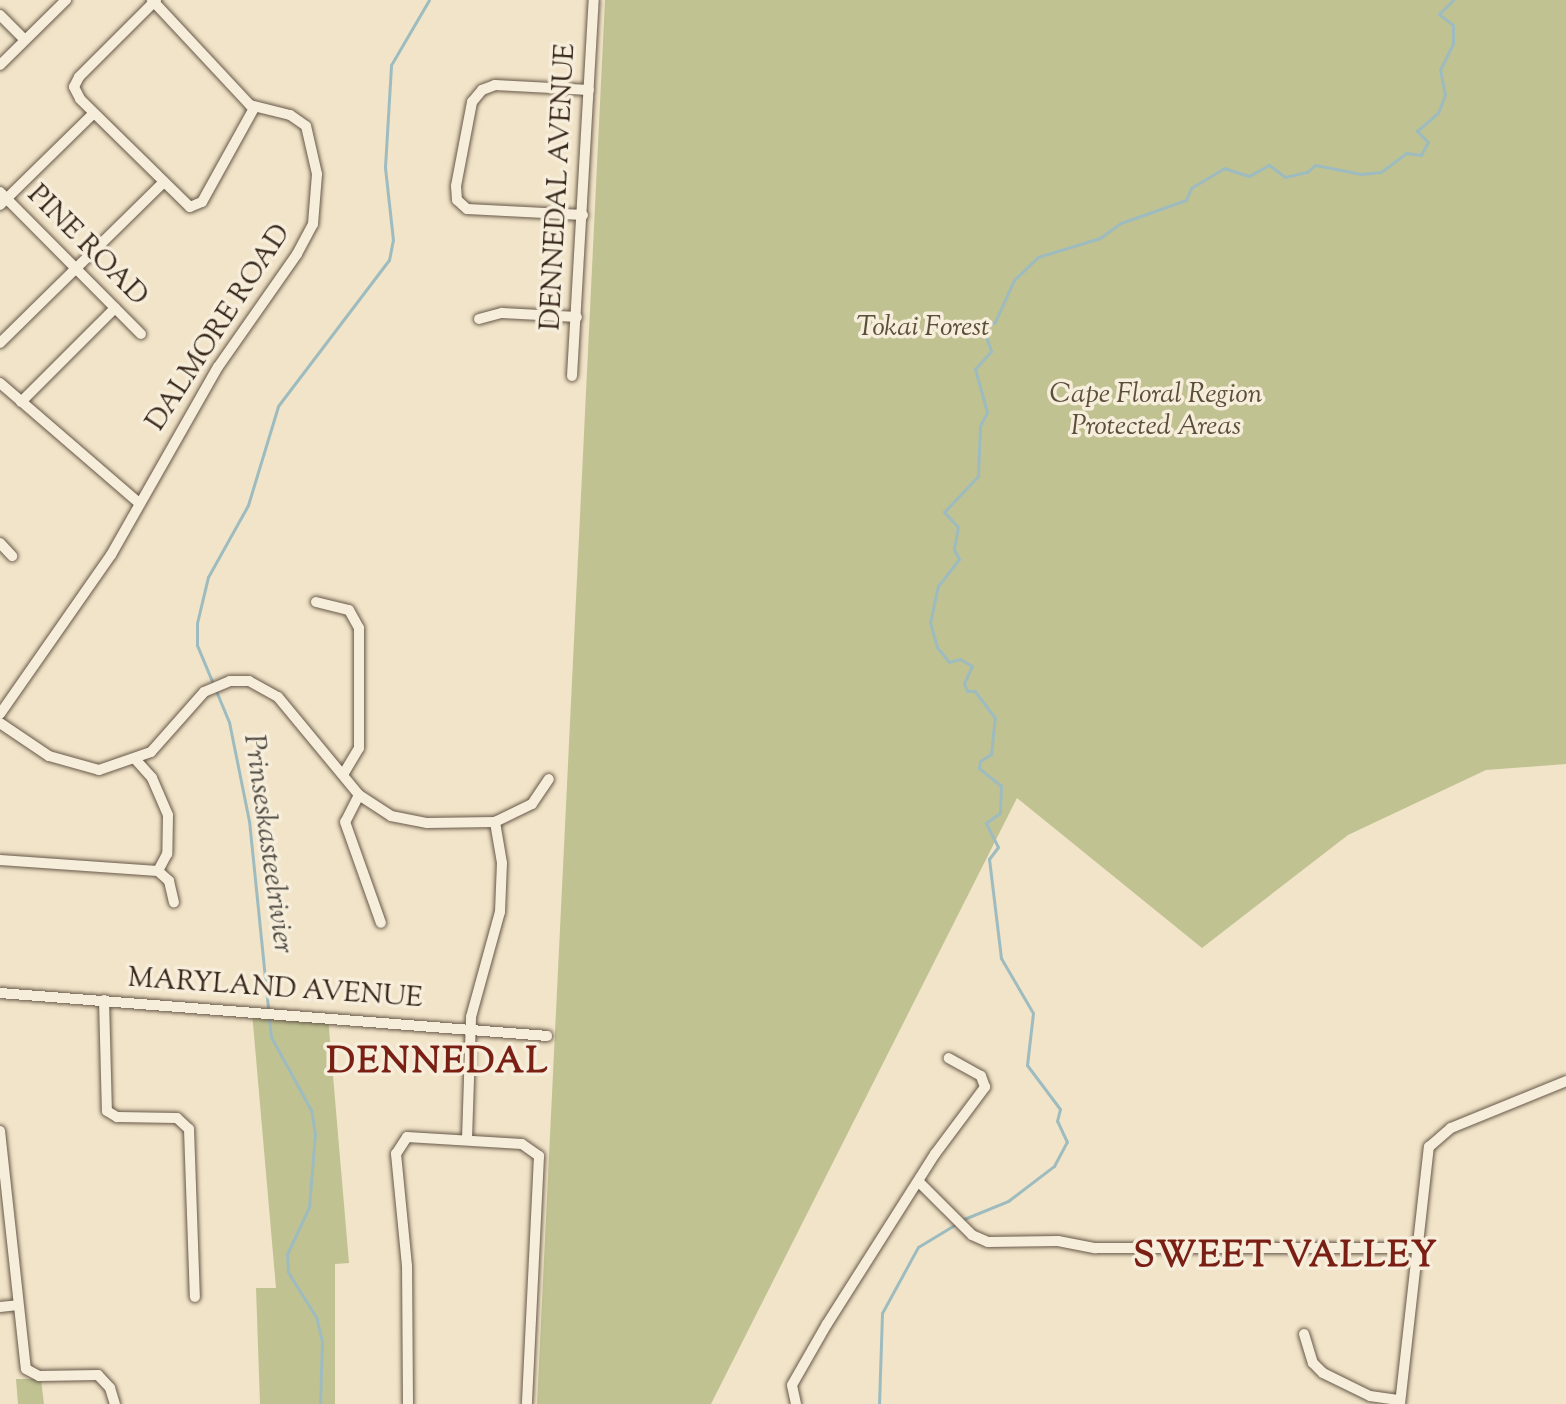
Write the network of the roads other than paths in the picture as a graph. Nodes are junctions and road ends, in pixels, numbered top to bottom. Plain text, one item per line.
1 (66, 0) edge
2 (594, 0) edge
3 (154, 1) edge
4 (0, 15) edge
5 (25, 40) junction
6 (0, 65) edge
7 (589, 90) junction
8 (254, 108) junction
9 (93, 114) junction
10 (162, 184) junction
11 (2, 198) edge
12 (583, 215) junction
13 (75, 269) junction
14 (115, 308) junction
15 (577, 317) junction
16 (479, 319) dead end
17 (141, 334) dead end
18 (0, 343) edge
19 (572, 376) dead end
20 (0, 383) edge
21 (21, 402) junction
22 (139, 503) junction
23 (0, 543) edge
24 (12, 556) dead end
25 (316, 602) dead end
26 (0, 714) edge
27 (0, 723) edge
28 (136, 760) junction
29 (343, 775) junction
30 (549, 779) dead end
31 (359, 795) junction
32 (495, 822) junction
33 (0, 860) edge
34 (158, 871) junction
35 (174, 902) dead end
36 (381, 923) dead end
37 (0, 993) edge
38 (104, 1000) junction
39 (470, 1029) junction
40 (547, 1036) dead end
41 (949, 1058) dead end
42 (1566, 1081) edge
43 (0, 1131) edge
44 (467, 1139) junction
45 (3, 1183) edge
46 (920, 1183) junction
47 (1415, 1248) junction
48 (195, 1297) dead end
49 (18, 1305) junction
50 (0, 1307) edge
51 (1304, 1334) dead end
52 (1400, 1402) edge
53 (115, 1404) edge
54 (408, 1404) edge
55 (527, 1404) edge
56 (796, 1404) edge

1 - 5 street
2 - 7 street, DENNEDAL AVENUE
3 - 8 street
3 - 9 street
4 - 5 street
5 - 6 street
7 - 12 street, DENNEDAL AVENUE
7 - 12 street
8 - 10 street
8 - 22 street, DALMORE ROAD
9 - 10 street
9 - 11 street
10 - 13 street
11 - 13 street, PINE ROAD
12 - 15 street, DENNEDAL AVENUE
13 - 14 street, PINE ROAD
13 - 18 street
14 - 17 street, PINE ROAD
14 - 21 street
15 - 16 street
15 - 19 street, DENNEDAL AVENUE
20 - 21 street
21 - 22 street
22 - 26 street, DALMORE ROAD
23 - 24 street
25 - 29 street
27 - 28 street
28 - 29 street
28 - 34 street
29 - 31 street
30 - 32 street
31 - 32 street
31 - 36 street
32 - 39 street
33 - 34 street
34 - 35 street
37 - 38 street, MARYLAND AVENUE
38 - 39 street, MARYLAND AVENUE
38 - 48 street
39 - 40 street, MARYLAND AVENUE
39 - 44 street
41 - 46 street
42 - 47 street
43 - 45 street
44 - 54 street
44 - 55 street
45 - 49 street
46 - 47 street
46 - 56 street
47 - 52 street
49 - 50 street
49 - 53 street
51 - 52 street

